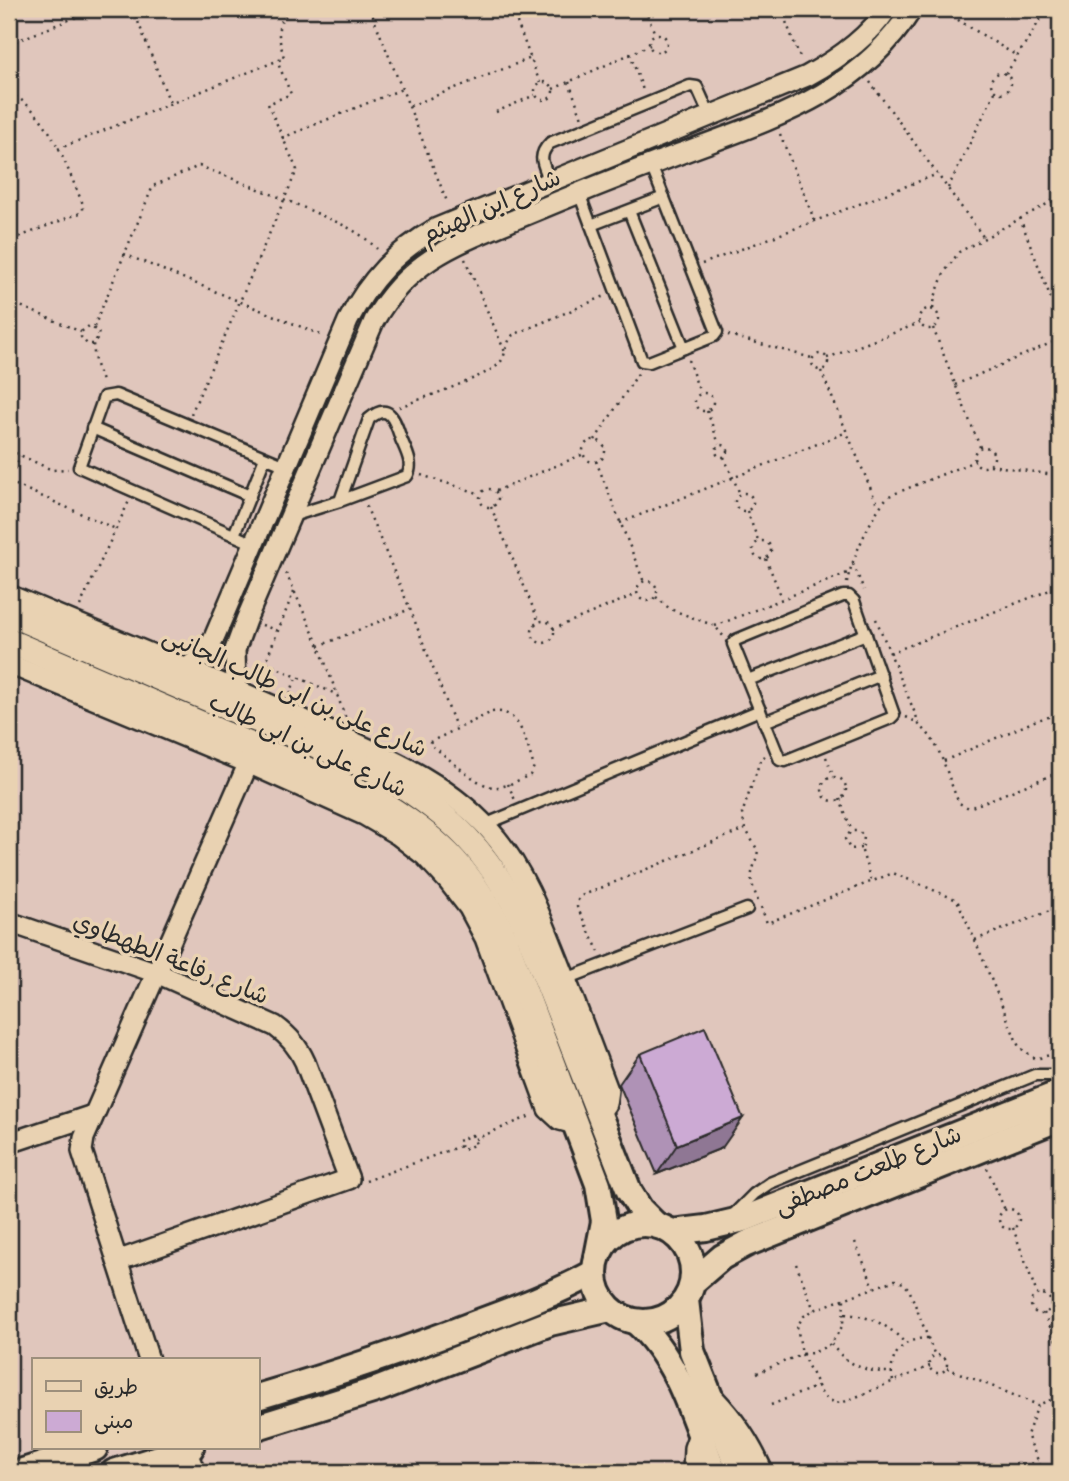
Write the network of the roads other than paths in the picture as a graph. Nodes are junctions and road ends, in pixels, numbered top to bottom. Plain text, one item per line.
1 (887, 9) edge
2 (912, 9) edge
3 (710, 116) junction
4 (608, 159) junction
5 (651, 165) junction
6 (616, 178) junction
7 (550, 181) junction
8 (579, 193) junction
9 (664, 197) junction
10 (629, 211) junction
11 (591, 225) junction
12 (684, 348) junction
13 (92, 428) junction
14 (265, 458) junction
15 (286, 466) junction
16 (250, 496) junction
17 (340, 501) junction
18 (291, 516) junction
19 (234, 535) junction
20 (254, 544) junction
21 (9, 595) edge
22 (9, 614) edge
23 (69, 630) junction
24 (866, 634) junction
25 (9, 641) edge
26 (9, 664) edge
27 (186, 669) junction
28 (881, 675) junction
29 (748, 680) junction
30 (236, 688) junction
31 (760, 710) junction
32 (764, 722) junction
33 (252, 754) junction
34 (485, 825) junction
35 (747, 909) dead end
36 (9, 922) edge
37 (157, 973) junction
38 (566, 979) junction
39 (1060, 1078) edge
40 (1060, 1093) edge
41 (93, 1115) junction
42 (1060, 1118) edge
43 (587, 1120) junction
44 (9, 1143) edge
45 (724, 1224) junction
46 (664, 1228) junction
47 (117, 1261) junction
48 (596, 1265) junction
49 (690, 1291) junction
50 (610, 1309) junction
51 (636, 1322) junction
52 (148, 1358) edge
53 (707, 1391) junction
54 (259, 1396) edge
55 (259, 1426) edge
56 (699, 1434) junction
57 (88, 1450) edge
58 (189, 1454) edge
59 (20, 1472) edge
60 (114, 1472) edge
61 (693, 1472) edge
62 (715, 1472) edge
63 (740, 1472) edge
64 (763, 1472) edge

1 - 3 street, شارع ابن الهيثم
2 - 5 street, شارع ابن الهيثم
3 - 4 street, شارع ابن الهيثم
3 - 7 lane
4 - 6 street
4 - 7 street, شارع ابن الهيثم
5 - 6 street, شارع ابن الهيثم
5 - 9 lane
6 - 8 street, شارع ابن الهيثم
7 - 15 street, شارع ابن الهيثم
8 - 11 lane
8 - 18 street, شارع ابن الهيثم
9 - 10 lane
9 - 12 lane
10 - 11 lane
10 - 12 lane
11 - 12 lane
13 - 14 lane
13 - 16 lane
13 - 19 lane
14 - 15 lane
14 - 16 lane
15 - 20 street, شارع ابن الهيثم
16 - 19 lane
17 - 17 lane
17 - 18 lane
18 - 30 street, شارع ابن الهيثم
19 - 20 lane
20 - 27 street, شارع ابن الهيثم
21 - 23 street, شارع على بن ابى طالب الجانبى
22 - 23 street, شارع على بن ابى طالب
23 - 27 street, شارع على بن ابى طالب الجانبى
23 - 43 street, شارع على بن ابى طالب
24 - 28 lane
24 - 29 lane
24 - 29 lane
25 - 33 street, شارع على بن ابى طالب
26 - 33 street
27 - 30 street, شارع على بن ابى طالب الجانبى
28 - 32 lane
28 - 32 lane
29 - 31 lane
30 - 34 street, شارع على بن ابى طالب الجانبى
31 - 32 lane
31 - 34 lane
33 - 37 street
33 - 43 street, شارع على بن ابى طالب
33 - 43 street
34 - 38 street, شارع على بن ابى طالب الجانبى
35 - 38 lane
36 - 37 street, شارع رفاعة الطهطاوي
37 - 41 street
37 - 47 street, شارع رفاعة الطهطاوي
38 - 43 street, شارع على بن ابى طالب الجانبى
39 - 45 lane
40 - 45 street, شارع طلعت مصطفى
41 - 44 street
41 - 47 street
42 - 49 street, شارع طلعت مصطفى
43 - 46 street, شارع على بن ابى طالب
43 - 48 street, شارع على بن ابى طالب
45 - 46 street, شارع طلعت مصطفى
46 - 48 street
46 - 49 street
47 - 52 street
48 - 50 street
48 - 54 street
49 - 51 street
49 - 53 street
50 - 51 street
50 - 55 street
51 - 56 street
53 - 63 street
53 - 64 street
56 - 61 street
56 - 62 street
57 - 59 street
58 - 60 street

